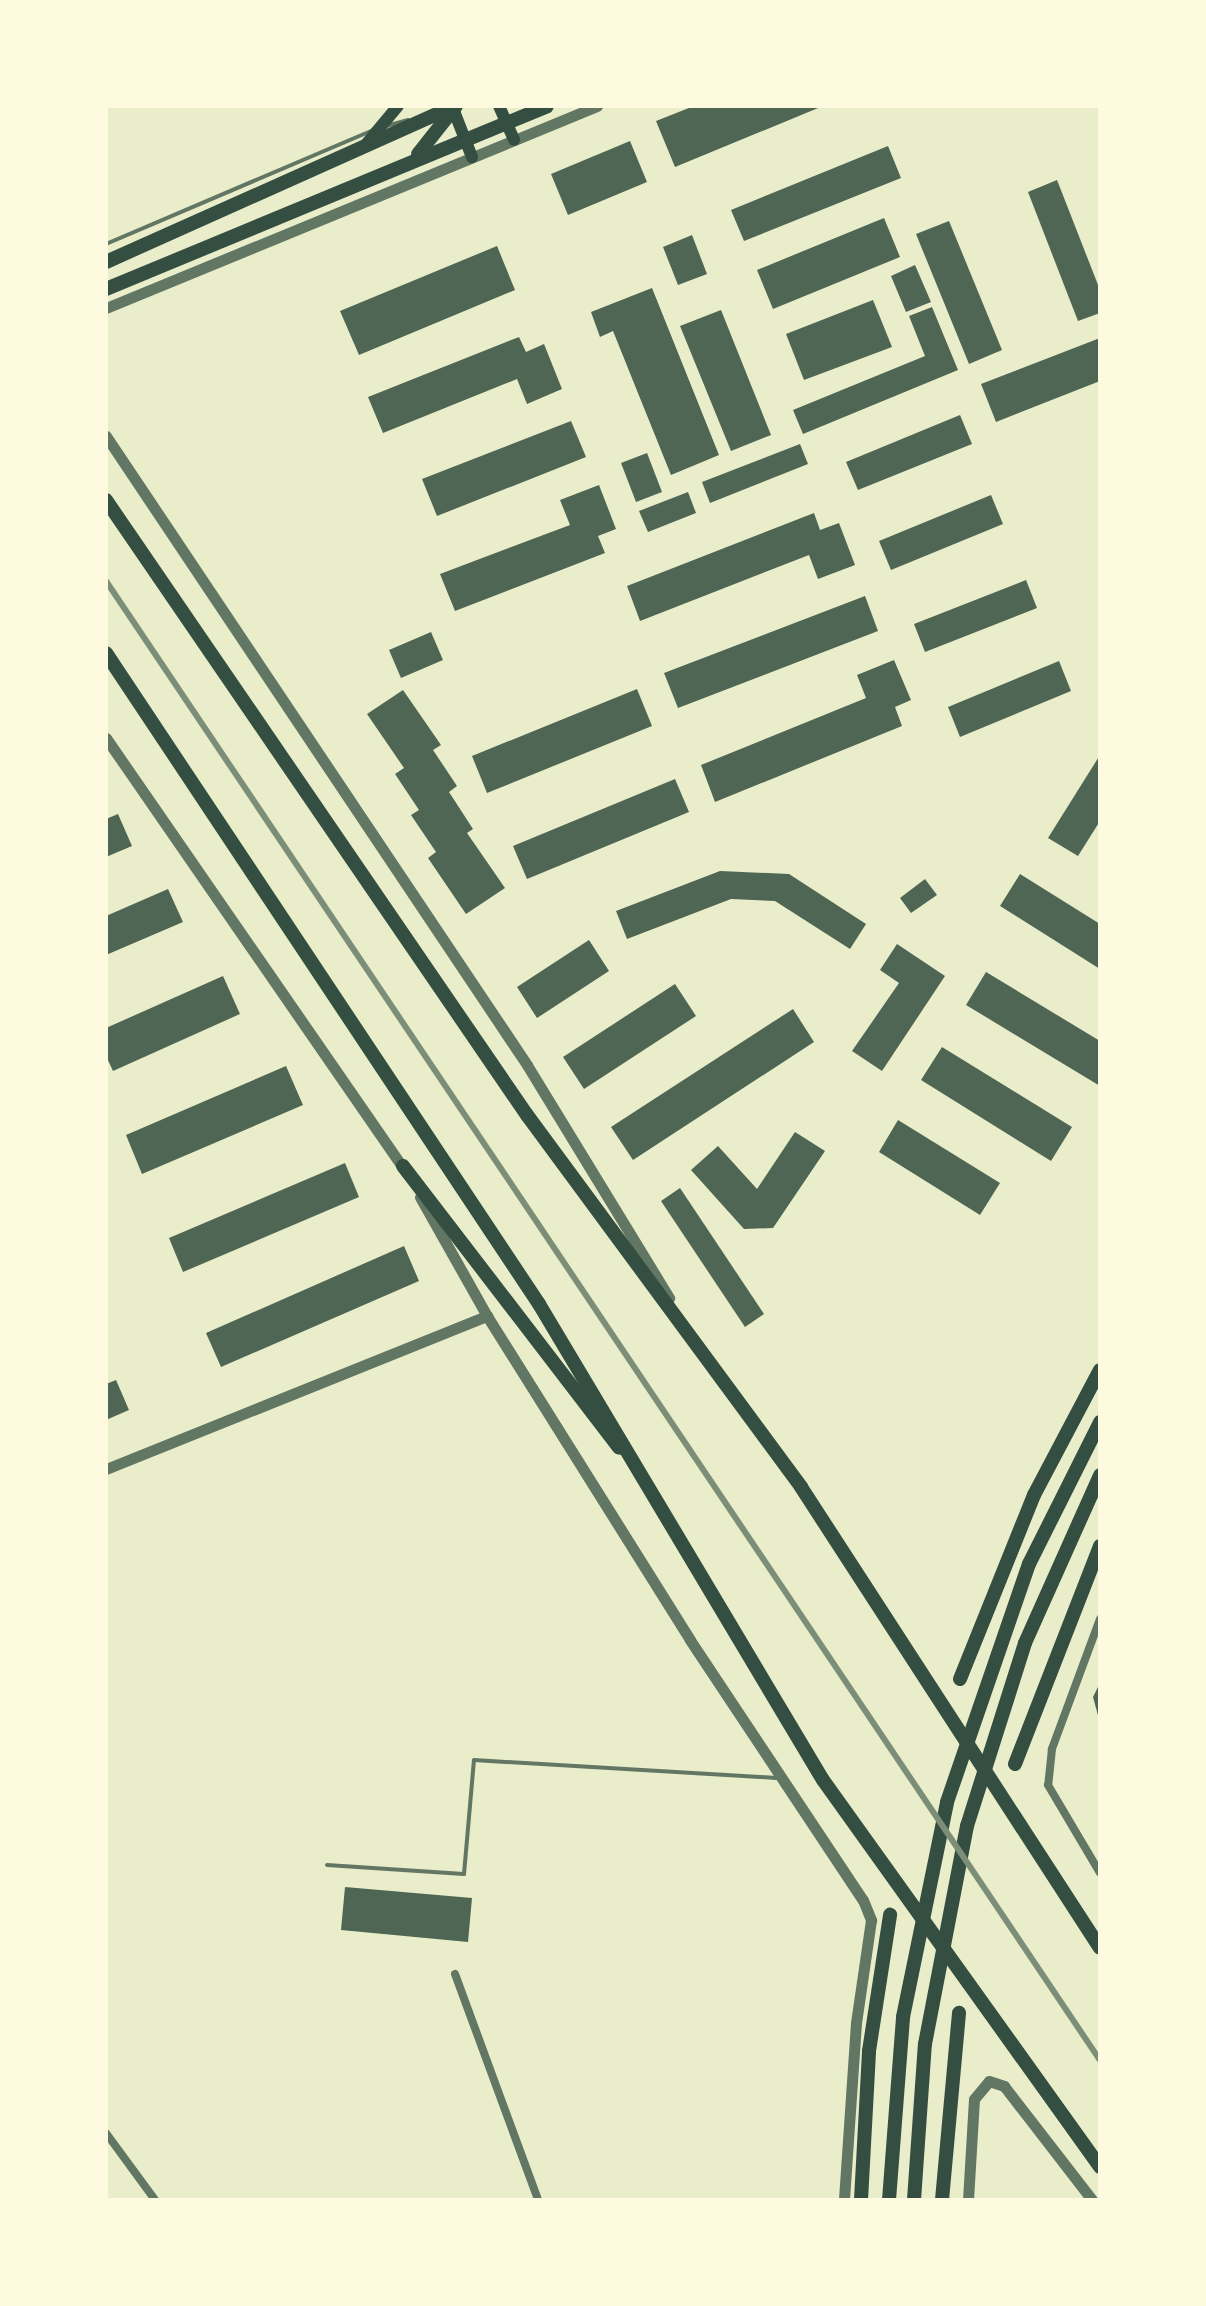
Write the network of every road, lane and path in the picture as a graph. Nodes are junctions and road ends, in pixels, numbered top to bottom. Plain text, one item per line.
1 (398, 106) edge
2 (499, 106) edge
3 (547, 106) edge
4 (597, 106) edge
5 (454, 107) edge
6 (506, 122) junction
7 (382, 127) junction
8 (465, 139) junction
9 (514, 140) junction
10 (356, 154) junction
11 (472, 157) junction
12 (408, 162) junction
13 (106, 244) edge
14 (106, 262) edge
15 (106, 289) edge
16 (106, 308) edge
17 (106, 436) edge
18 (106, 500) edge
19 (106, 653) edge
20 (106, 738) edge
21 (403, 1166) junction
22 (487, 1316) junction
23 (681, 1319) junction
24 (1100, 1370) edge
25 (1100, 1422) edge
26 (626, 1456) junction
27 (106, 1469) edge
28 (1100, 1475) edge
29 (1100, 1546) edge
30 (1100, 1619) edge
31 (960, 1679) dead end
32 (1015, 1764) dead end
33 (779, 1778) junction
34 (327, 1865) dead end
35 (1100, 1873) edge
36 (890, 1915) dead end
37 (1100, 1948) edge
38 (455, 1974) dead end
39 (959, 2013) dead end
40 (106, 2133) edge
41 (1100, 2167) edge
42 (155, 2200) edge
43 (538, 2200) edge
44 (844, 2200) edge
45 (861, 2200) edge
46 (889, 2200) edge
47 (914, 2200) edge
48 (942, 2200) edge
49 (968, 2200) edge
50 (1092, 2200) edge

1 - 7 main road
2 - 6 main road
3 - 6 main road
4 - 9 street
5 - 7 lane
5 - 8 main road
5 - 10 main road
5 - 12 main road
6 - 8 main road
6 - 9 main road
7 - 10 main road
7 - 13 lane
8 - 11 main road
8 - 12 main road
9 - 11 street
10 - 14 main road
11 - 16 street
12 - 15 main road
17 - 23 street
18 - 23 main road
19 - 26 main road
20 - 21 street
21 - 22 street
21 - 26 main road
22 - 27 street
22 - 33 street
23 - 37 main road
24 - 31 main road
25 - 46 main road
26 - 41 main road
28 - 47 main road
29 - 32 main road
30 - 35 street
33 - 34 lane
33 - 44 street
36 - 45 main road
38 - 43 street
39 - 48 main road
40 - 42 street
49 - 50 street

